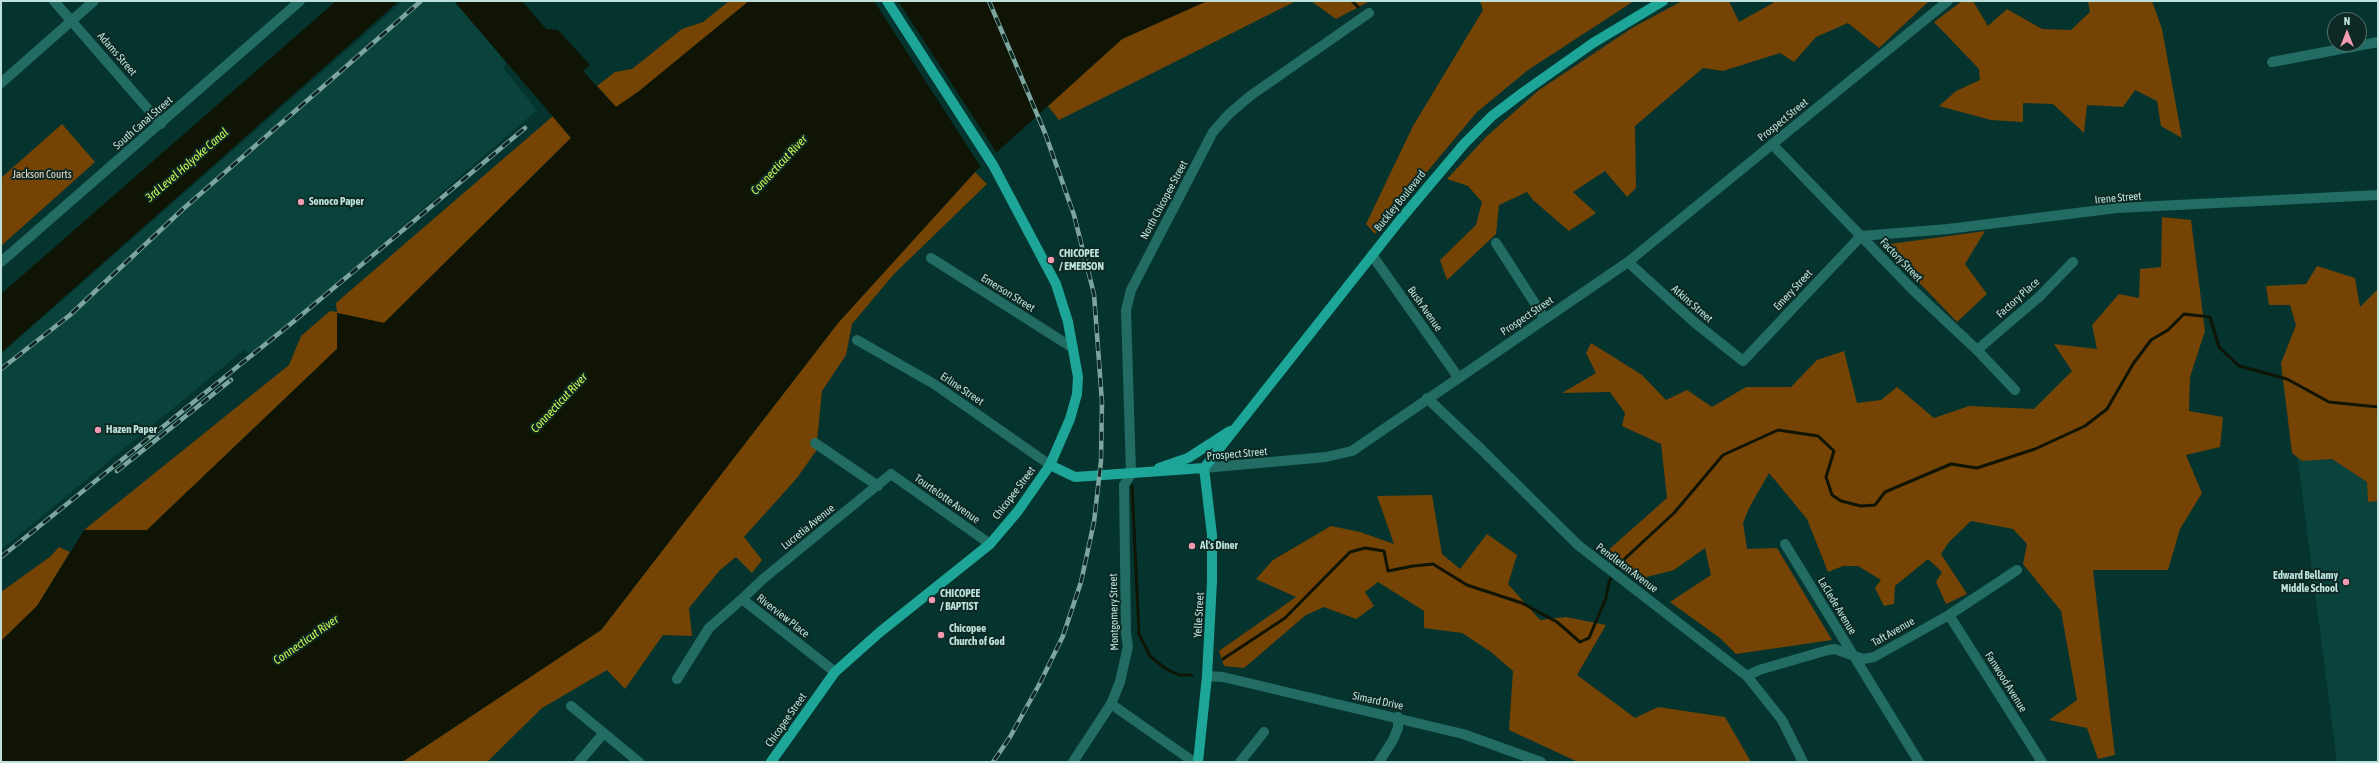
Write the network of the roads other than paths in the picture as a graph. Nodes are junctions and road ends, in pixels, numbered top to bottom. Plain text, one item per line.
1 (54, 1) edge
2 (94, 1) edge
3 (300, 1) edge
4 (887, 1) edge
5 (1663, 1) edge
6 (1948, 1) edge
7 (1369, 13) dead end
8 (71, 20) junction
9 (2378, 42) edge
10 (2272, 62) dead end
11 (1, 83) edge
12 (161, 124) junction
13 (1772, 144) junction
14 (2378, 195) edge
15 (1861, 236) junction
16 (1496, 243) dead end
17 (1372, 255) junction
18 (931, 258) dead end
19 (1, 262) edge
20 (1628, 262) junction
21 (2073, 262) dead end
22 (1545, 319) junction
23 (857, 340) dead end
24 (1073, 348) junction
25 (1977, 350) junction
26 (1743, 361) joint
27 (1458, 377) junction
28 (2015, 390) dead end
29 (1427, 398) junction
30 (1240, 424) junction
31 (815, 443) dead end
32 (1050, 465) junction
33 (1204, 468) junction
34 (1146, 473) junction
35 (891, 474) joint
36 (1131, 474) junction
37 (878, 486) junction
38 (990, 544) junction
39 (1786, 544) dead end
40 (2017, 570) dead end
41 (742, 599) junction
42 (1949, 615) junction
43 (1853, 656) junction
44 (834, 672) junction
45 (1207, 676) junction
46 (1747, 676) junction
47 (677, 679) dead end
48 (1111, 704) junction
49 (571, 706) dead end
50 (1398, 717) junction
51 (1264, 732) dead end
52 (603, 734) junction
53 (579, 762) edge
54 (639, 762) edge
55 (771, 762) edge
56 (1073, 762) edge
57 (1194, 762) edge
58 (1198, 762) edge
59 (1240, 762) edge
60 (1380, 762) edge
61 (1541, 762) edge
62 (1803, 762) edge
63 (1919, 762) edge
64 (2042, 762) edge

1 - 8 street, Adams Street
2 - 8 street
3 - 12 street, South Canal Street
4 - 24 main road, Chicopee Street
5 - 17 main road, Buckley Boulevard
6 - 13 street, Prospect Street
7 - 36 street, North Chicopee Street
8 - 11 street
8 - 12 street, Adams Street
9 - 10 street
12 - 19 street, South Canal Street
13 - 15 street, Factory Street
13 - 20 street, Prospect Street
14 - 15 street, Irene Street
15 - 25 street, Factory Street
15 - 26 street, Emery Street
16 - 22 street
17 - 27 street, Bush Avenue
17 - 30 main road, Buckley Boulevard
18 - 24 street, Emerson Street
20 - 22 street, Prospect Street
20 - 26 street, Atkins Street
21 - 25 street, Factory Place
22 - 27 street, Prospect Street
23 - 32 street, Erline Street
24 - 32 main road, Chicopee Street
25 - 28 street, Factory Street
27 - 29 street, Prospect Street
29 - 33 street, Prospect Street
29 - 46 street, Pendleton Avenue
30 - 33 main road, Buckley Boulevard
30 - 34 main road
31 - 37 street
32 - 36 main road, Prospect Street
32 - 38 main road, Chicopee Street
33 - 34 main road, Prospect Street
33 - 45 main road, Yelle Street
34 - 36 main road, Prospect Street
35 - 37 street, Lucretia Avenue
35 - 38 street, Tourtelotte Avenue
36 - 48 street, Montgomery Street
37 - 41 street, Lucretia Avenue
38 - 44 main road, Chicopee Street
39 - 43 street, LaClede Avenue
40 - 42 street, Taft Avenue
41 - 44 street, Riverview Place
41 - 47 street, Riverview Place
42 - 43 street, Taft Avenue
42 - 64 street, Fanwood Avenue
43 - 46 street, Taft Avenue
43 - 63 street, LaClede Avenue
44 - 55 main road, Chicopee Street
45 - 50 street, Simard Drive
45 - 58 main road, Yelle Street
46 - 62 street, Pendleton Avenue
48 - 56 street, Montgomery Street
48 - 57 street
49 - 52 street
50 - 60 street
50 - 61 street, Simard Drive
51 - 59 street
52 - 53 street
52 - 54 street

